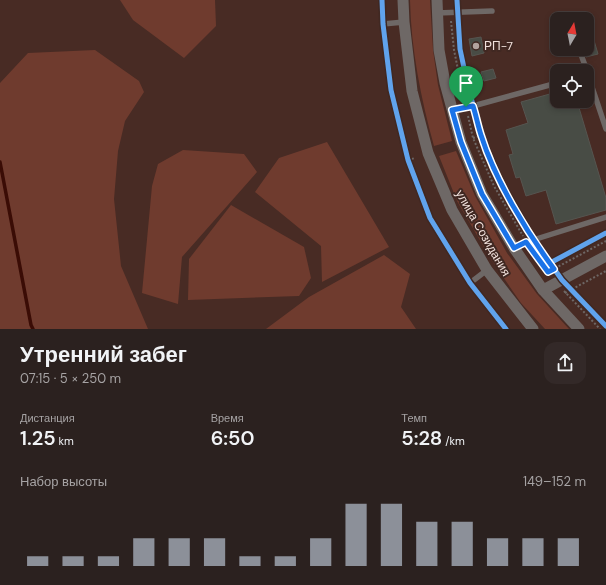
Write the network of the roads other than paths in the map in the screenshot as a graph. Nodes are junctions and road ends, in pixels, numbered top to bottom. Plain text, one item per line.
1 (404, 0) edge
2 (436, 0) edge
3 (492, 11) dead end
4 (437, 13) junction
5 (404, 22) junction
6 (383, 24) dead end
7 (550, 85) edge
8 (594, 94) edge
9 (452, 110) junction
10 (606, 129) edge
11 (606, 217) edge
12 (514, 248) junction
13 (606, 256) edge
14 (487, 270) junction
15 (470, 283) dead end
16 (543, 290) junction
17 (533, 329) edge
18 (579, 329) edge

1 - 5 street, улица Созидания
2 - 4 street, улица Созидания
3 - 4 lane
4 - 9 street, улица Созидания
5 - 6 lane
5 - 14 street, улица Созидания
7 - 9 lane
8 - 10 lane
9 - 12 street, улица Созидания
11 - 12 lane
12 - 16 street, улица Созидания
13 - 16 street
14 - 15 lane
14 - 17 street, улица Созидания
16 - 18 street, улица Созидания

